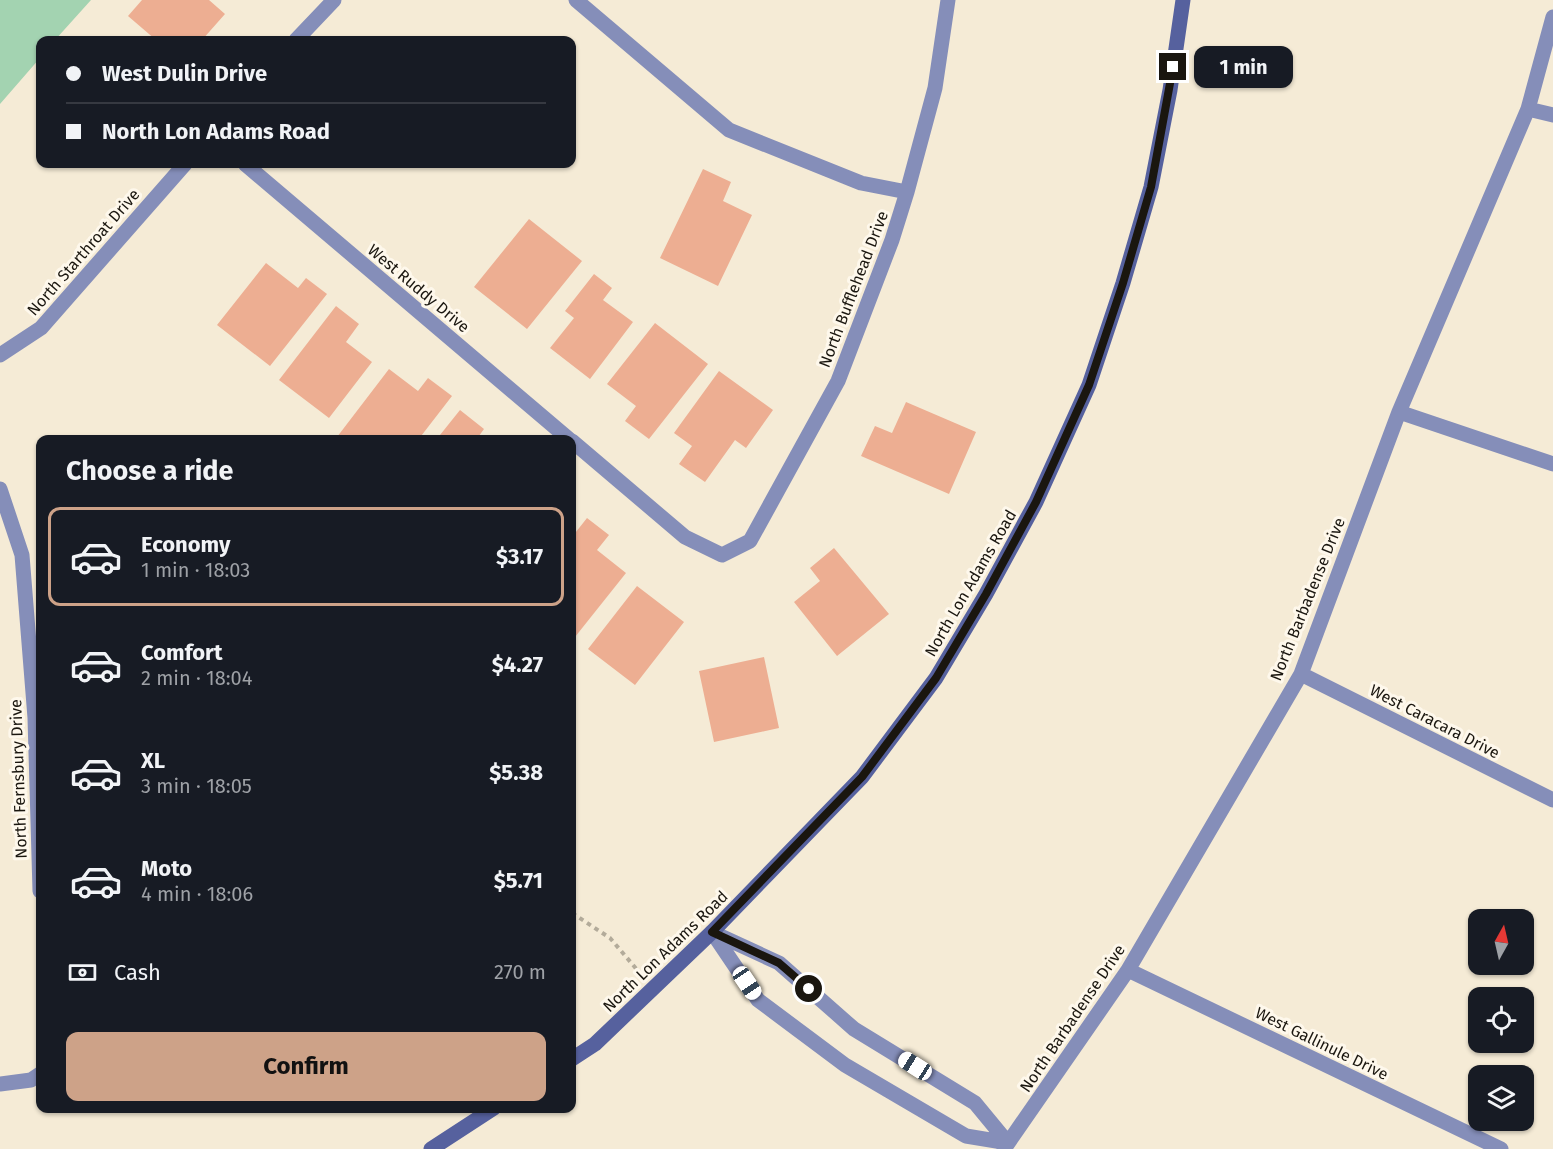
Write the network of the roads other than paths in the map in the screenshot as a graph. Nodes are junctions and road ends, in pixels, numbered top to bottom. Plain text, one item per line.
1 (333, 0) edge
2 (576, 0) edge
3 (948, 0) edge
4 (1183, 0) edge
5 (1553, 17) edge
6 (300, 36) edge
7 (1528, 109) junction
8 (1553, 115) edge
9 (181, 168) edge
10 (250, 168) edge
11 (907, 192) junction
12 (0, 355) edge
13 (1399, 412) junction
14 (565, 435) edge
15 (576, 444) edge
16 (1553, 464) edge
17 (0, 489) edge
18 (722, 555) joint
19 (34, 620) edge
20 (1301, 674) junction
21 (36, 753) edge
22 (1553, 800) edge
23 (712, 932) junction
24 (1128, 970) junction
25 (576, 1056) edge
26 (36, 1077) edge
27 (0, 1084) edge
28 (486, 1113) edge
29 (1006, 1146) edge
30 (431, 1149) edge
31 (1501, 1149) edge

1 - 6 street
2 - 11 street
3 - 11 street, North Bufflehead Drive
4 - 23 street, North Lon Adams Road
5 - 7 street, North Barbadense Drive
7 - 8 street
7 - 13 street, North Barbadense Drive
9 - 12 street, North Starthroat Drive
10 - 14 street, West Ruddy Drive
11 - 18 street, North Bufflehead Drive
13 - 16 street
13 - 20 street, North Barbadense Drive
15 - 18 street, West Ruddy Drive
17 - 19 street, North Fernsbury Drive
19 - 21 street, North Fernsbury Drive
20 - 22 street, West Caracara Drive
20 - 24 street, North Barbadense Drive
23 - 25 street, North Lon Adams Road
23 - 29 street
23 - 29 street
24 - 29 street, North Barbadense Drive
24 - 31 street, West Gallinule Drive
26 - 27 street
28 - 30 street

